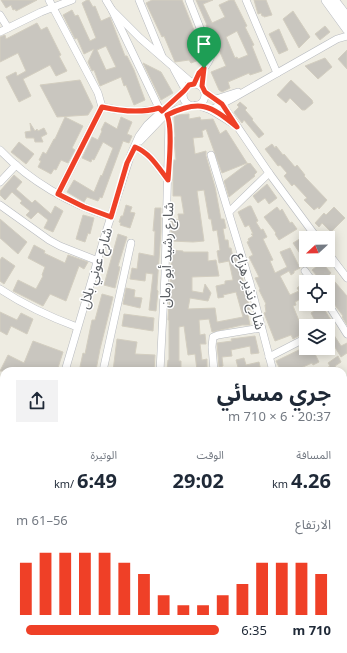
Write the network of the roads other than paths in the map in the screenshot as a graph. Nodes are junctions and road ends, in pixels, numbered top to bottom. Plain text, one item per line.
1 (49, 0) edge
2 (72, 0) edge
3 (106, 0) edge
4 (139, 0) edge
5 (189, 0) edge
6 (246, 0) edge
7 (326, 0) edge
8 (334, 0) edge
9 (53, 7) junction
10 (112, 10) junction
11 (0, 15) edge
12 (346, 23) edge
13 (8, 28) junction
14 (0, 32) edge
15 (347, 36) edge
16 (337, 39) junction
17 (163, 58) junction
18 (204, 68) junction
19 (174, 69) junction
20 (277, 73) junction
21 (194, 84) junction
22 (203, 89) junction
23 (185, 90) junction
24 (219, 101) junction
25 (195, 105) junction
26 (102, 107) junction
27 (211, 110) junction
28 (163, 111) junction
29 (237, 127) junction
30 (136, 145) junction
31 (0, 150) edge
32 (211, 155) dead end
33 (16, 165) junction
34 (269, 173) junction
35 (168, 180) junction
36 (0, 182) edge
37 (58, 194) junction
38 (0, 205) edge
39 (229, 212) junction
40 (111, 217) junction
41 (312, 231) edge
42 (131, 243) dead end
43 (98, 261) junction
44 (335, 262) edge
45 (305, 271) dead end
46 (308, 275) edge
47 (347, 278) edge
48 (0, 289) edge
49 (332, 311) edge
50 (77, 328) junction
51 (261, 328) junction
52 (347, 334) edge
53 (299, 342) edge
54 (269, 357) junction
55 (68, 367) edge
56 (104, 367) edge
57 (160, 367) edge
58 (214, 367) edge
59 (272, 367) edge

1 - 9 street
2 - 9 street
3 - 10 street
4 - 17 street
5 - 18 street
6 - 20 street
7 - 12 street
8 - 12 street
9 - 13 street
9 - 26 street
10 - 17 street
10 - 28 street, شارع رشيد أبو رمان
11 - 13 street
12 - 16 street
13 - 14 street
15 - 16 street
16 - 20 street
17 - 19 street
18 - 21 street
18 - 22 street
19 - 21 street
19 - 23 street
20 - 24 street
21 - 22 street
21 - 23 street
22 - 24 street
22 - 25 street
23 - 25 street
23 - 28 street, شارع عوني بلال
24 - 27 street
24 - 29 street
25 - 27 street
25 - 28 street, شارع عوني بلال
26 - 28 street
26 - 37 street
27 - 29 street
28 - 30 street, شارع عوني بلال
28 - 35 street, شارع رشيد أبو رمان
29 - 34 street
30 - 35 street
30 - 40 street, شارع عوني بلال
31 - 33 street
32 - 39 street, شارع نذير هزاع
33 - 36 street
33 - 37 street
34 - 39 street
34 - 41 street
35 - 57 street, شارع رشيد أبو رمان
37 - 40 street
38 - 43 street
39 - 51 street, شارع نذير هزاع
40 - 43 street, شارع عوني بلال
42 - 56 street
43 - 50 street, شارع عوني بلال
44 - 47 street
45 - 46 street
48 - 50 street
49 - 52 street
50 - 55 street, شارع عوني بلال
51 - 54 street, شارع نذير هزاع
51 - 58 street
53 - 54 street
54 - 59 street, شارع نذير هزاع

